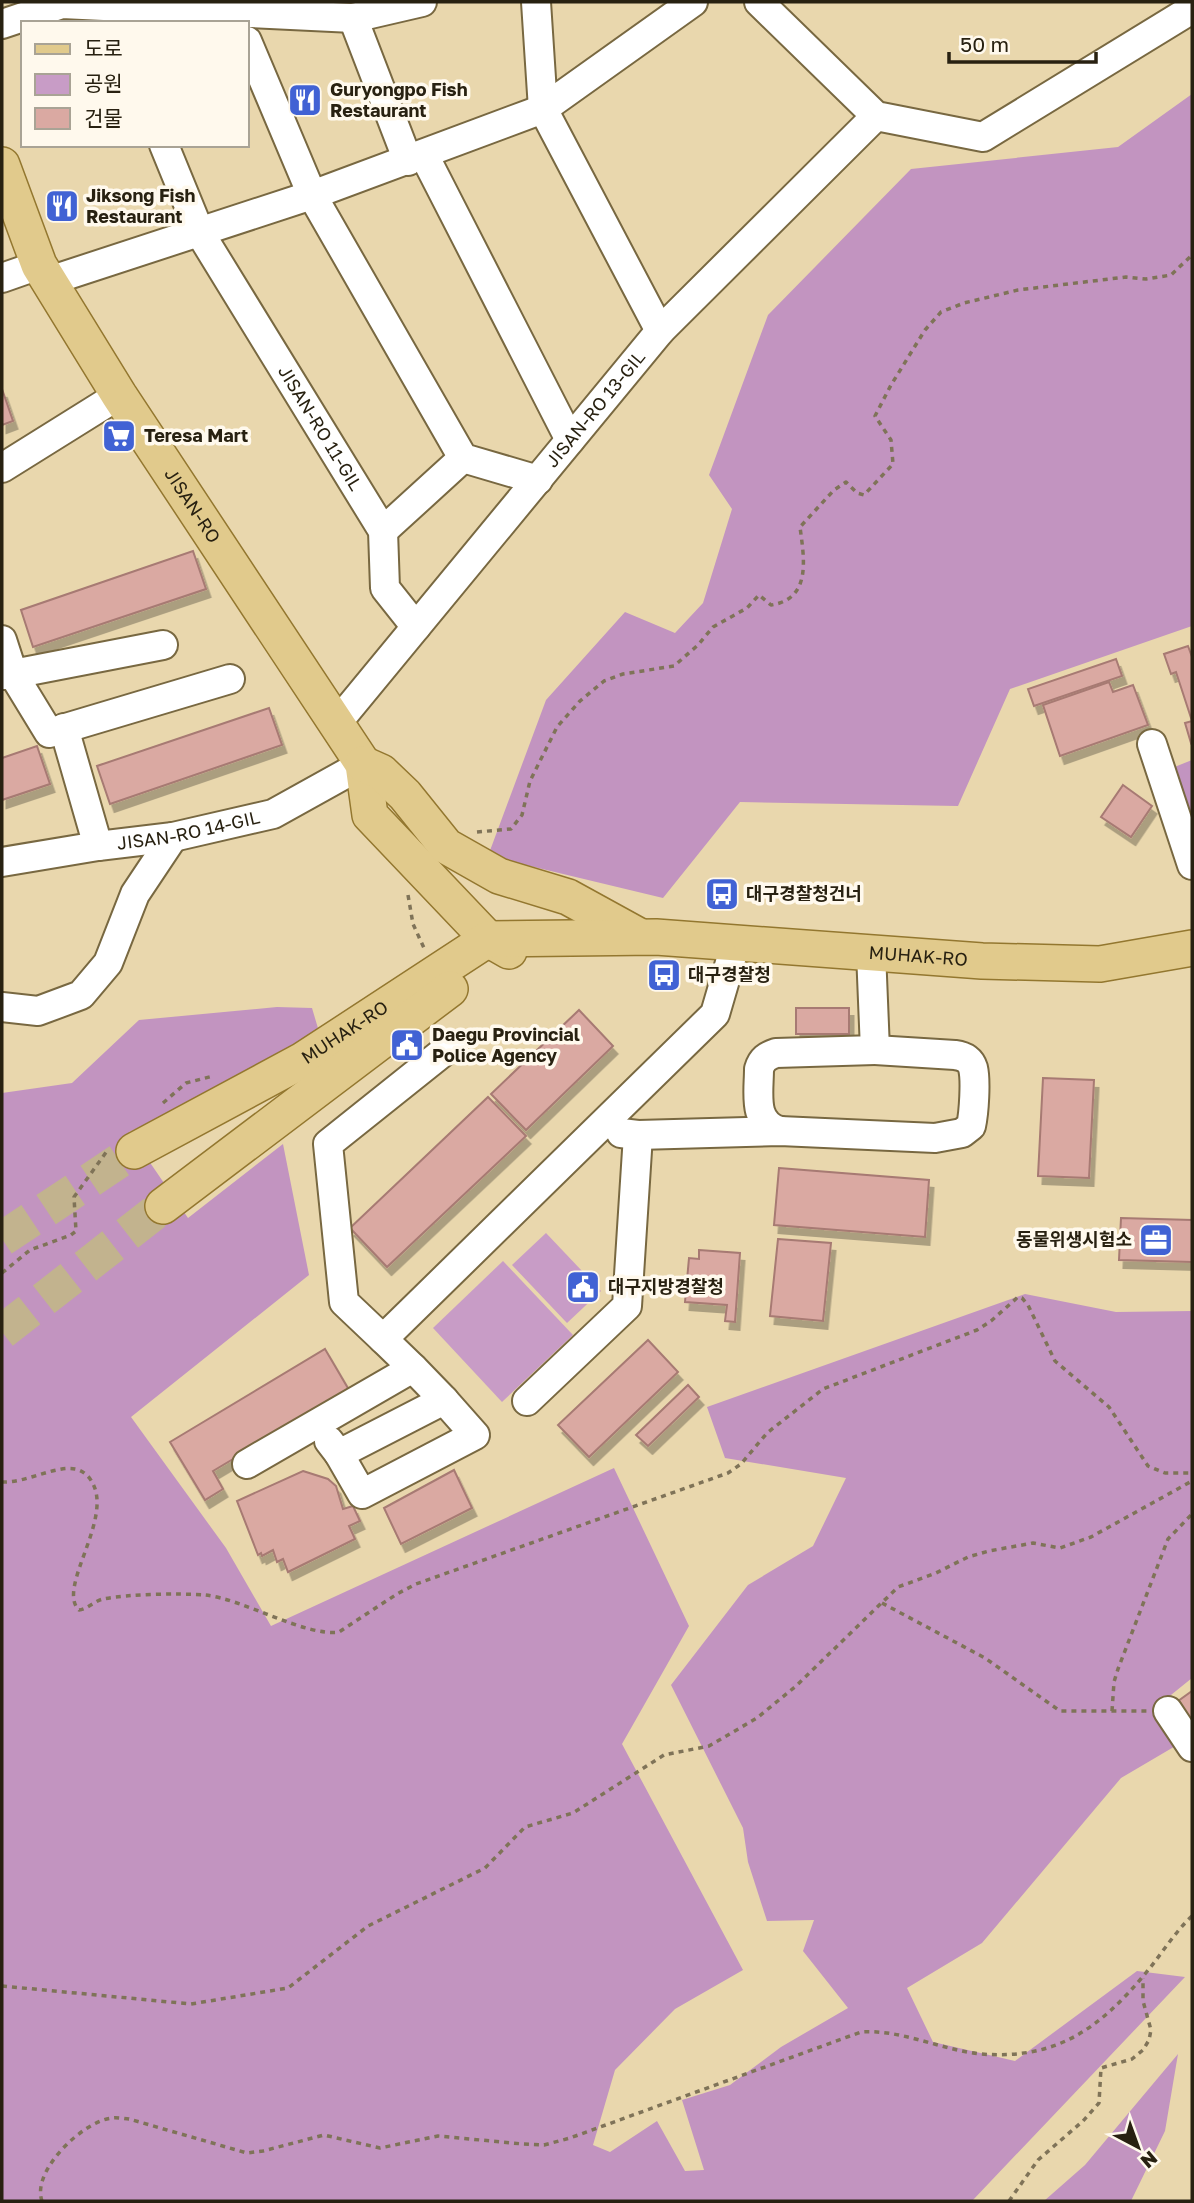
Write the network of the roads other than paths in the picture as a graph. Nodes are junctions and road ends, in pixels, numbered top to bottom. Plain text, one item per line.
1 (422, 2) edge
2 (537, 2) edge
3 (693, 2) edge
4 (759, 2) edge
5 (1192, 9) edge
6 (237, 12) edge
7 (110, 15) edge
8 (353, 18) junction
9 (2, 24) edge
10 (248, 43) edge
11 (543, 109) junction
12 (876, 116) junction
13 (165, 147) edge
14 (416, 158) junction
15 (2, 164) edge
16 (312, 195) junction
17 (200, 233) junction
18 (44, 273) junction
19 (2, 278) edge
20 (660, 331) junction
21 (118, 396) junction
22 (570, 440) junction
23 (463, 458) junction
24 (2, 468) edge
25 (538, 480) junction
26 (383, 531) junction
27 (416, 627) junction
28 (2, 640) edge
29 (163, 645) dead end
30 (7, 674) edge
31 (230, 679) dead end
32 (336, 724) junction
33 (64, 728) junction
34 (1152, 744) dead end
35 (363, 764) junction
36 (173, 837) junction
37 (98, 846) junction
38 (2, 862) edge
39 (1192, 865) edge
40 (568, 897) joint
41 (642, 937) junction
42 (737, 942) junction
43 (501, 946) junction
44 (1192, 948) edge
45 (871, 952) junction
46 (2, 1007) edge
47 (452, 1045) dead end
48 (875, 1049) junction
49 (598, 1129) junction
50 (780, 1131) junction
51 (638, 1135) junction
52 (134, 1151) tunnel mouth
53 (163, 1206) tunnel mouth
54 (383, 1339) junction
55 (413, 1368) junction
56 (444, 1400) junction
57 (527, 1401) dead end
58 (317, 1424) junction
59 (339, 1454) junction
60 (247, 1464) dead end
61 (1168, 1711) road end
62 (1192, 1747) edge

1 - 8 street
2 - 11 street
3 - 11 street
4 - 12 street
5 - 12 street
6 - 7 street
6 - 8 street
7 - 9 street
8 - 14 street
10 - 16 street
11 - 14 street
11 - 20 street
12 - 20 street, JISAN-RO 13-GIL
13 - 17 street, JISAN-RO 11-GIL
14 - 16 street
14 - 22 street
15 - 18 main road, JISAN-RO
16 - 17 street
16 - 23 street
17 - 18 street
17 - 26 street, JISAN-RO 11-GIL
18 - 19 street
18 - 21 main road, JISAN-RO
20 - 22 street, JISAN-RO 13-GIL
21 - 24 street
21 - 32 main road, JISAN-RO
22 - 25 street, JISAN-RO 13-GIL
23 - 25 street
23 - 26 street
25 - 27 street, JISAN-RO 13-GIL
26 - 27 street, JISAN-RO 11-GIL
27 - 32 street, JISAN-RO 13-GIL
28 - 30 street
29 - 30 street
30 - 33 street
31 - 33 street
32 - 35 main road, JISAN-RO
33 - 37 street
34 - 39 street
35 - 36 street, JISAN-RO 14-GIL
35 - 40 main road, JISAN-RO
35 - 43 main road, JISAN-RO
36 - 37 street, JISAN-RO 14-GIL
36 - 46 street
37 - 38 street, JISAN-RO 14-GIL
40 - 41 main road, MUHAK-RO
41 - 42 main road, MUHAK-RO
41 - 43 main road, MUHAK-RO
42 - 45 main road, MUHAK-RO
42 - 49 street
43 - 52 main road, MUHAK-RO
43 - 53 main road, MUHAK-RO
44 - 45 main road, MUHAK-RO
45 - 48 street
47 - 54 street
48 - 50 street
48 - 50 street
49 - 51 street
49 - 54 street
50 - 51 street
51 - 57 street
54 - 55 street
55 - 56 street
55 - 58 street
56 - 59 street
56 - 59 street
58 - 59 street
58 - 60 street
61 - 62 street

